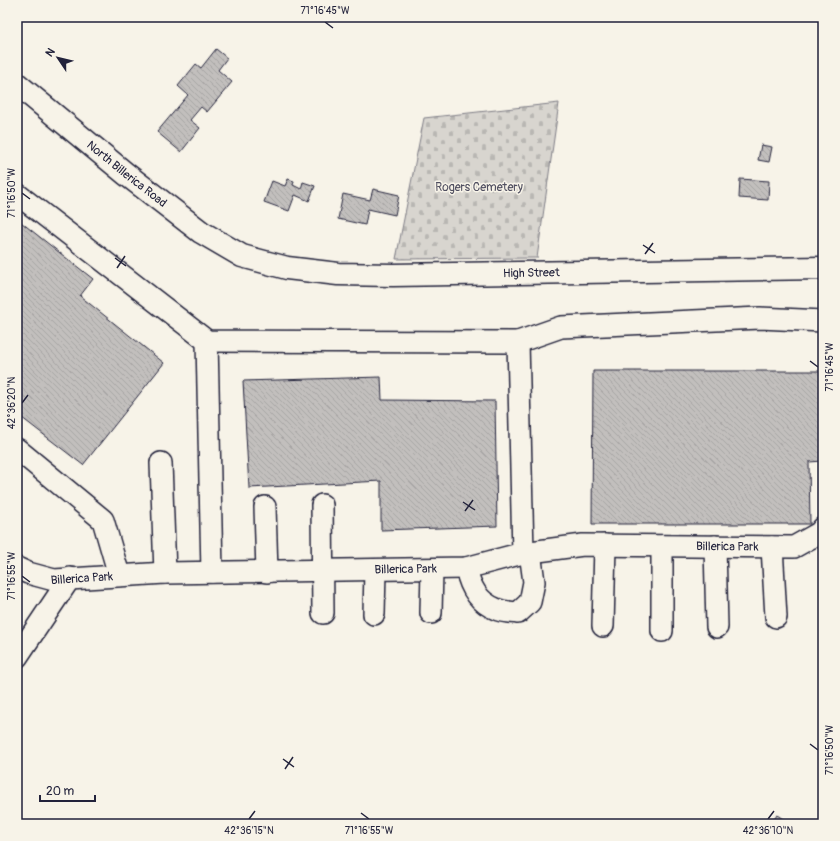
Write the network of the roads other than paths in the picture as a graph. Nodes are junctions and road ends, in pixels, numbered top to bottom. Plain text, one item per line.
1 (17, 84) edge
2 (17, 194) edge
3 (242, 256) joint
4 (823, 268) edge
5 (823, 320) edge
6 (207, 341) junction
7 (518, 342) junction
8 (17, 449) edge
9 (161, 463) dead end
10 (322, 505) dead end
11 (265, 506) dead end
12 (823, 528) edge
13 (605, 545) junction
14 (662, 546) junction
15 (715, 546) junction
16 (772, 547) junction
17 (526, 553) junction
18 (17, 568) edge
19 (466, 568) junction
20 (432, 569) junction
21 (375, 570) junction
22 (322, 571) junction
23 (212, 572) junction
24 (267, 572) junction
25 (165, 573) junction
26 (119, 575) junction
27 (70, 578) junction
28 (323, 613) dead end
29 (432, 613) dead end
30 (374, 614) dead end
31 (776, 617) dead end
32 (604, 626) dead end
33 (717, 627) dead end
34 (662, 631) dead end
35 (17, 657) edge

1 - 3 main road, North Billerica Road
2 - 6 street
3 - 4 main road, High Street
5 - 7 street
6 - 7 street
6 - 23 street
7 - 17 street
8 - 26 street
9 - 25 street
10 - 22 street
11 - 24 street
12 - 16 street, Billerica Park
13 - 14 street, Billerica Park
13 - 17 street, Billerica Park
13 - 32 street
14 - 15 street, Billerica Park
14 - 34 street
15 - 16 street, Billerica Park
15 - 33 street
16 - 31 street
17 - 19 street, Billerica Park
17 - 19 street
18 - 27 street, Billerica Park
19 - 20 street, Billerica Park
20 - 21 street, Billerica Park
20 - 29 street
21 - 22 street, Billerica Park
21 - 30 street
22 - 24 street, Billerica Park
22 - 28 street
23 - 24 street, Billerica Park
23 - 25 street, Billerica Park
25 - 26 street, Billerica Park
26 - 27 street, Billerica Park
27 - 35 street

